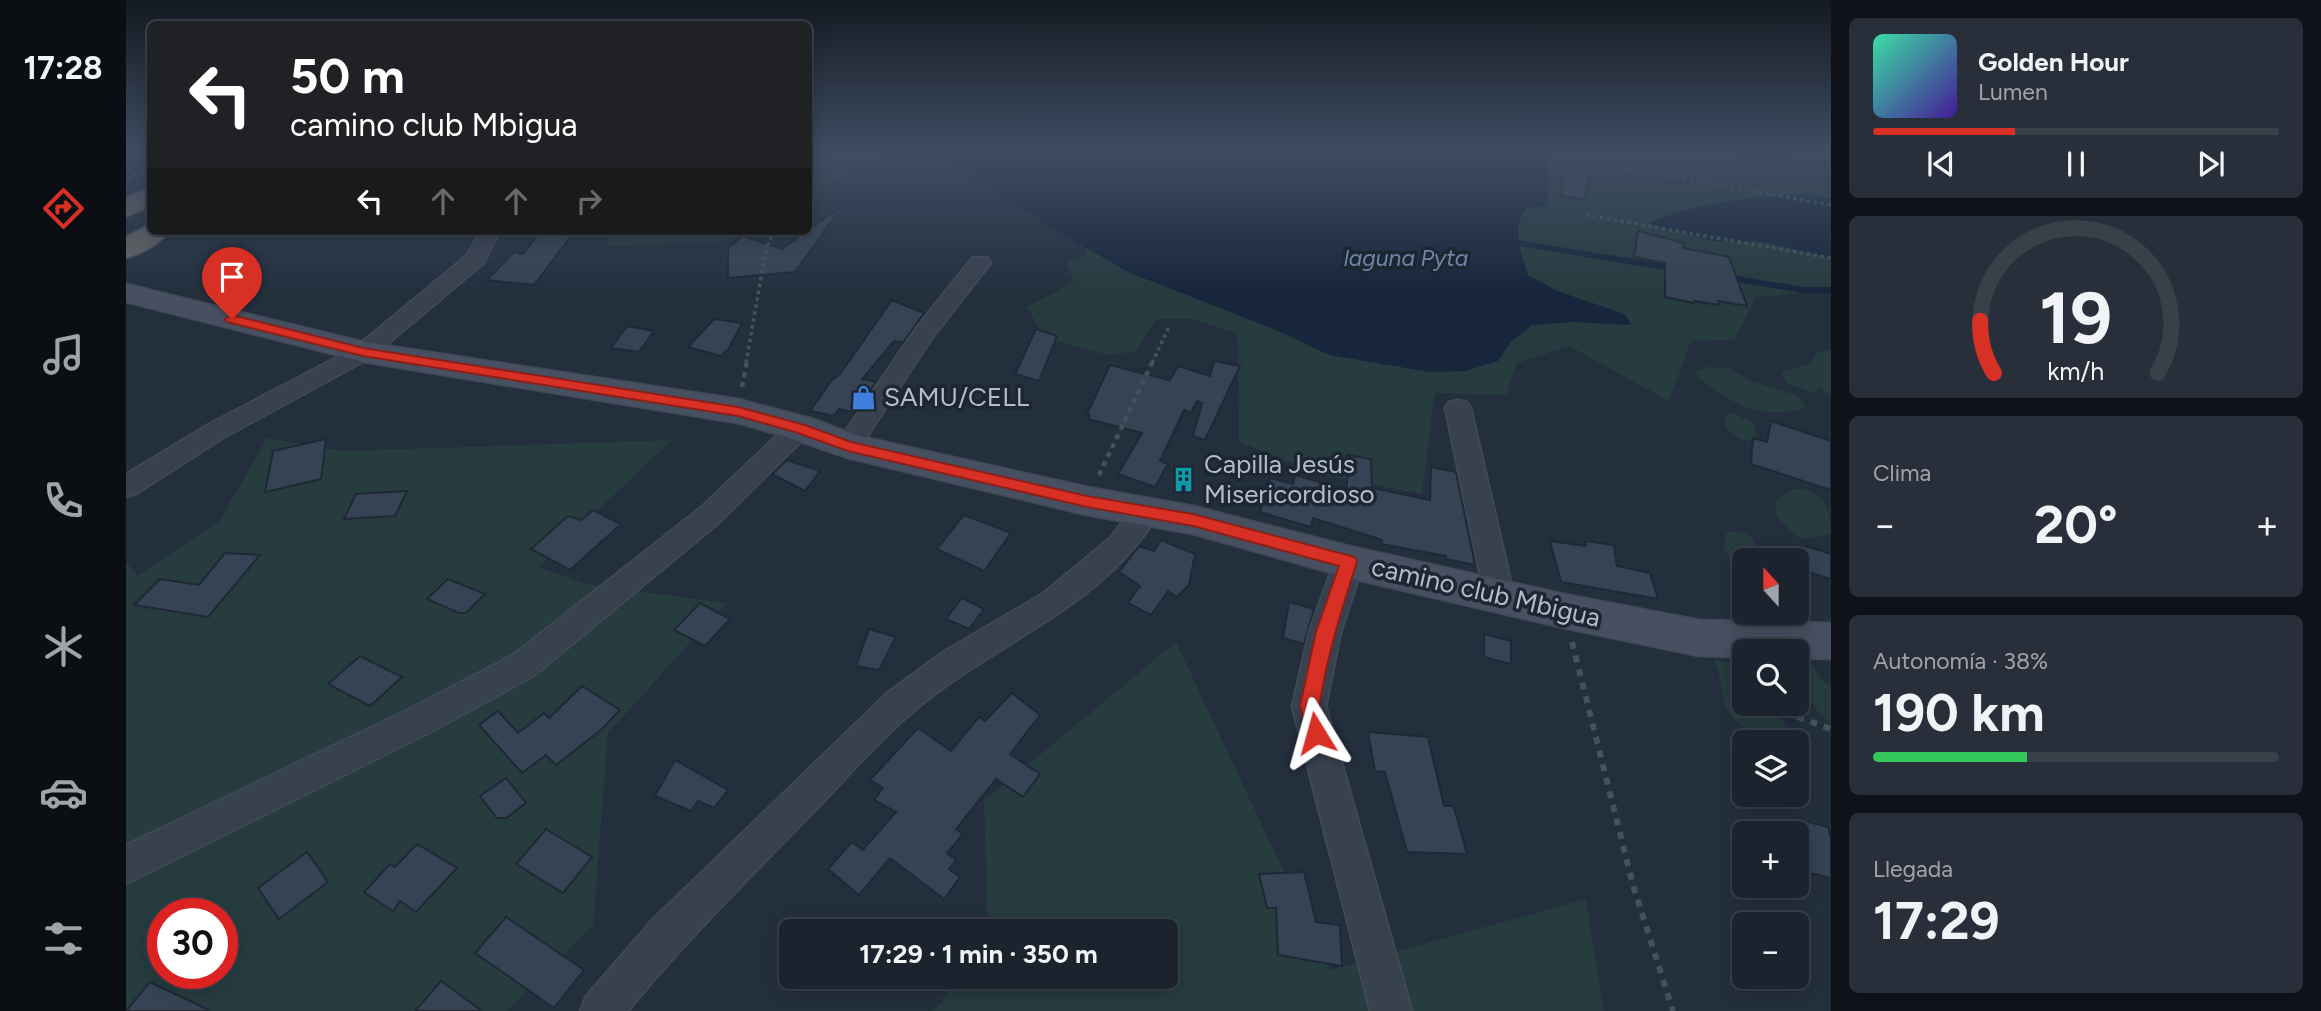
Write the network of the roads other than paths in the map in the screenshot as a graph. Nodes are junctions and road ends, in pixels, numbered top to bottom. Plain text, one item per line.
1 (146, 197) edge
2 (126, 209) edge
3 (149, 235) edge
4 (488, 235) edge
5 (126, 249) edge
6 (980, 263) dead end
7 (126, 293) edge
8 (363, 352) junction
9 (1458, 408) dead end
10 (800, 428) junction
11 (848, 446) junction
12 (126, 487) edge
13 (1147, 510) junction
14 (1349, 562) junction
15 (1499, 595) junction
16 (1831, 641) edge
17 (126, 865) edge
18 (601, 1011) edge
19 (1391, 1011) edge

1 - 2 highway
3 - 5 highway
4 - 8 street
6 - 11 street
7 - 8 main road
8 - 10 main road, camino club Mbigua
8 - 12 street
9 - 15 street
10 - 11 main road, camino club Mbigua
10 - 17 street
11 - 13 main road, camino club Mbigua
13 - 14 main road, camino club Mbigua
13 - 18 street
14 - 15 main road, camino club Mbigua
14 - 19 street
15 - 16 main road, camino club Mbigua

